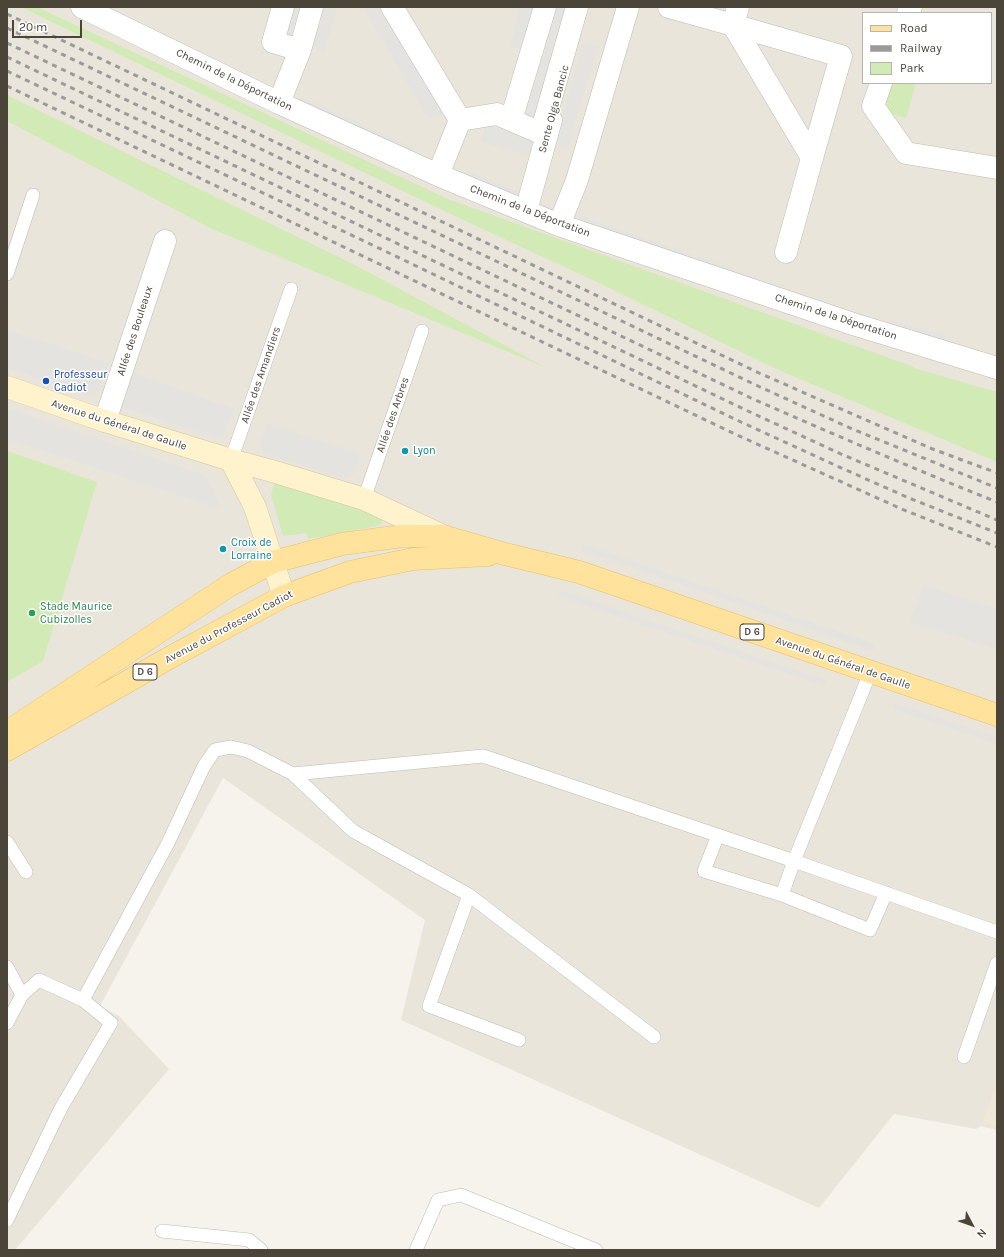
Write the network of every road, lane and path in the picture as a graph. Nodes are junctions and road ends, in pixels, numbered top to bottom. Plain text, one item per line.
1 (82, 7) edge
2 (283, 7) edge
3 (312, 7) edge
4 (392, 7) edge
5 (545, 7) edge
6 (577, 7) edge
7 (582, 7) edge
8 (628, 7) edge
9 (669, 7) edge
10 (736, 16) edge
11 (300, 50) junction
12 (881, 84) edge
13 (279, 103) junction
14 (460, 120) junction
15 (511, 120) junction
16 (812, 158) junction
17 (997, 168) edge
18 (438, 175) junction
19 (33, 195) dead end
20 (526, 211) junction
21 (559, 225) junction
22 (165, 241) dead end
23 (786, 252) dead end
24 (7, 274) edge
25 (291, 289) dead end
26 (422, 331) dead end
27 (997, 368) edge
28 (7, 387) edge
29 (105, 421) junction
30 (231, 460) junction
31 (364, 499) junction
32 (443, 536) junction
33 (505, 554) junction
34 (273, 562) junction
35 (350, 572) joint
36 (284, 596) junction
37 (870, 672) junction
38 (997, 715) edge
39 (7, 732) edge
40 (7, 750) edge
41 (293, 774) junction
42 (718, 835) junction
43 (7, 842) edge
44 (794, 861) junction
45 (26, 872) dead end
46 (886, 893) junction
47 (468, 895) junction
48 (782, 895) junction
49 (997, 932) edge
50 (997, 963) edge
51 (7, 967) edge
52 (22, 994) junction
53 (83, 1000) junction
54 (7, 1023) edge
55 (654, 1037) dead end
56 (519, 1040) dead end
57 (964, 1057) dead end
58 (7, 1220) edge
59 (162, 1231) dead end
60 (261, 1250) edge
61 (416, 1250) edge
62 (596, 1250) edge

1 - 13 street, Chemin de la Déportation
2 - 11 street
3 - 11 street
4 - 14 street
5 - 15 street
6 - 15 street
7 - 20 street, Sente Olga Bancic
8 - 21 street
9 - 10 street
10 - 16 street
10 - 16 street
11 - 13 street
12 - 17 street
13 - 18 street, Chemin de la Déportation
14 - 15 street
14 - 18 street
16 - 23 street
18 - 20 street, Chemin de la Déportation
19 - 24 lane
20 - 21 street, Chemin de la Déportation
21 - 27 street, Chemin de la Déportation
22 - 29 street, Allée des Bouleaux
25 - 30 lane, Allée des Amandiers
26 - 31 lane, Allée des Arbres
28 - 29 street, Avenue du Général de Gaulle
29 - 30 street, Avenue du Général de Gaulle
30 - 31 street, Avenue du Général de Gaulle
30 - 34 street
31 - 32 street, Avenue du Général de Gaulle
32 - 33 main road, Avenue du Général de Gaulle / D 6
32 - 34 main road, Avenue du Général de Gaulle / D 6
33 - 35 main road, Avenue du Général de Gaulle / D 6
33 - 37 main road, Avenue du Général de Gaulle / D 6
34 - 36 street
34 - 39 main road, D 6
35 - 36 main road, Avenue du Professeur Cadiot / D 6
36 - 40 main road, Avenue du Professeur Cadiot / D 6
37 - 38 main road, Avenue du Général de Gaulle / D 6
37 - 44 lane
41 - 42 lane
41 - 47 lane
41 - 53 lane
42 - 44 lane
42 - 48 lane
43 - 45 lane
44 - 46 lane
44 - 48 lane
46 - 48 lane
46 - 49 lane
47 - 55 lane
47 - 56 lane
50 - 57 lane
51 - 52 lane
52 - 53 lane
52 - 54 lane
53 - 58 lane
59 - 60 lane
61 - 62 lane

